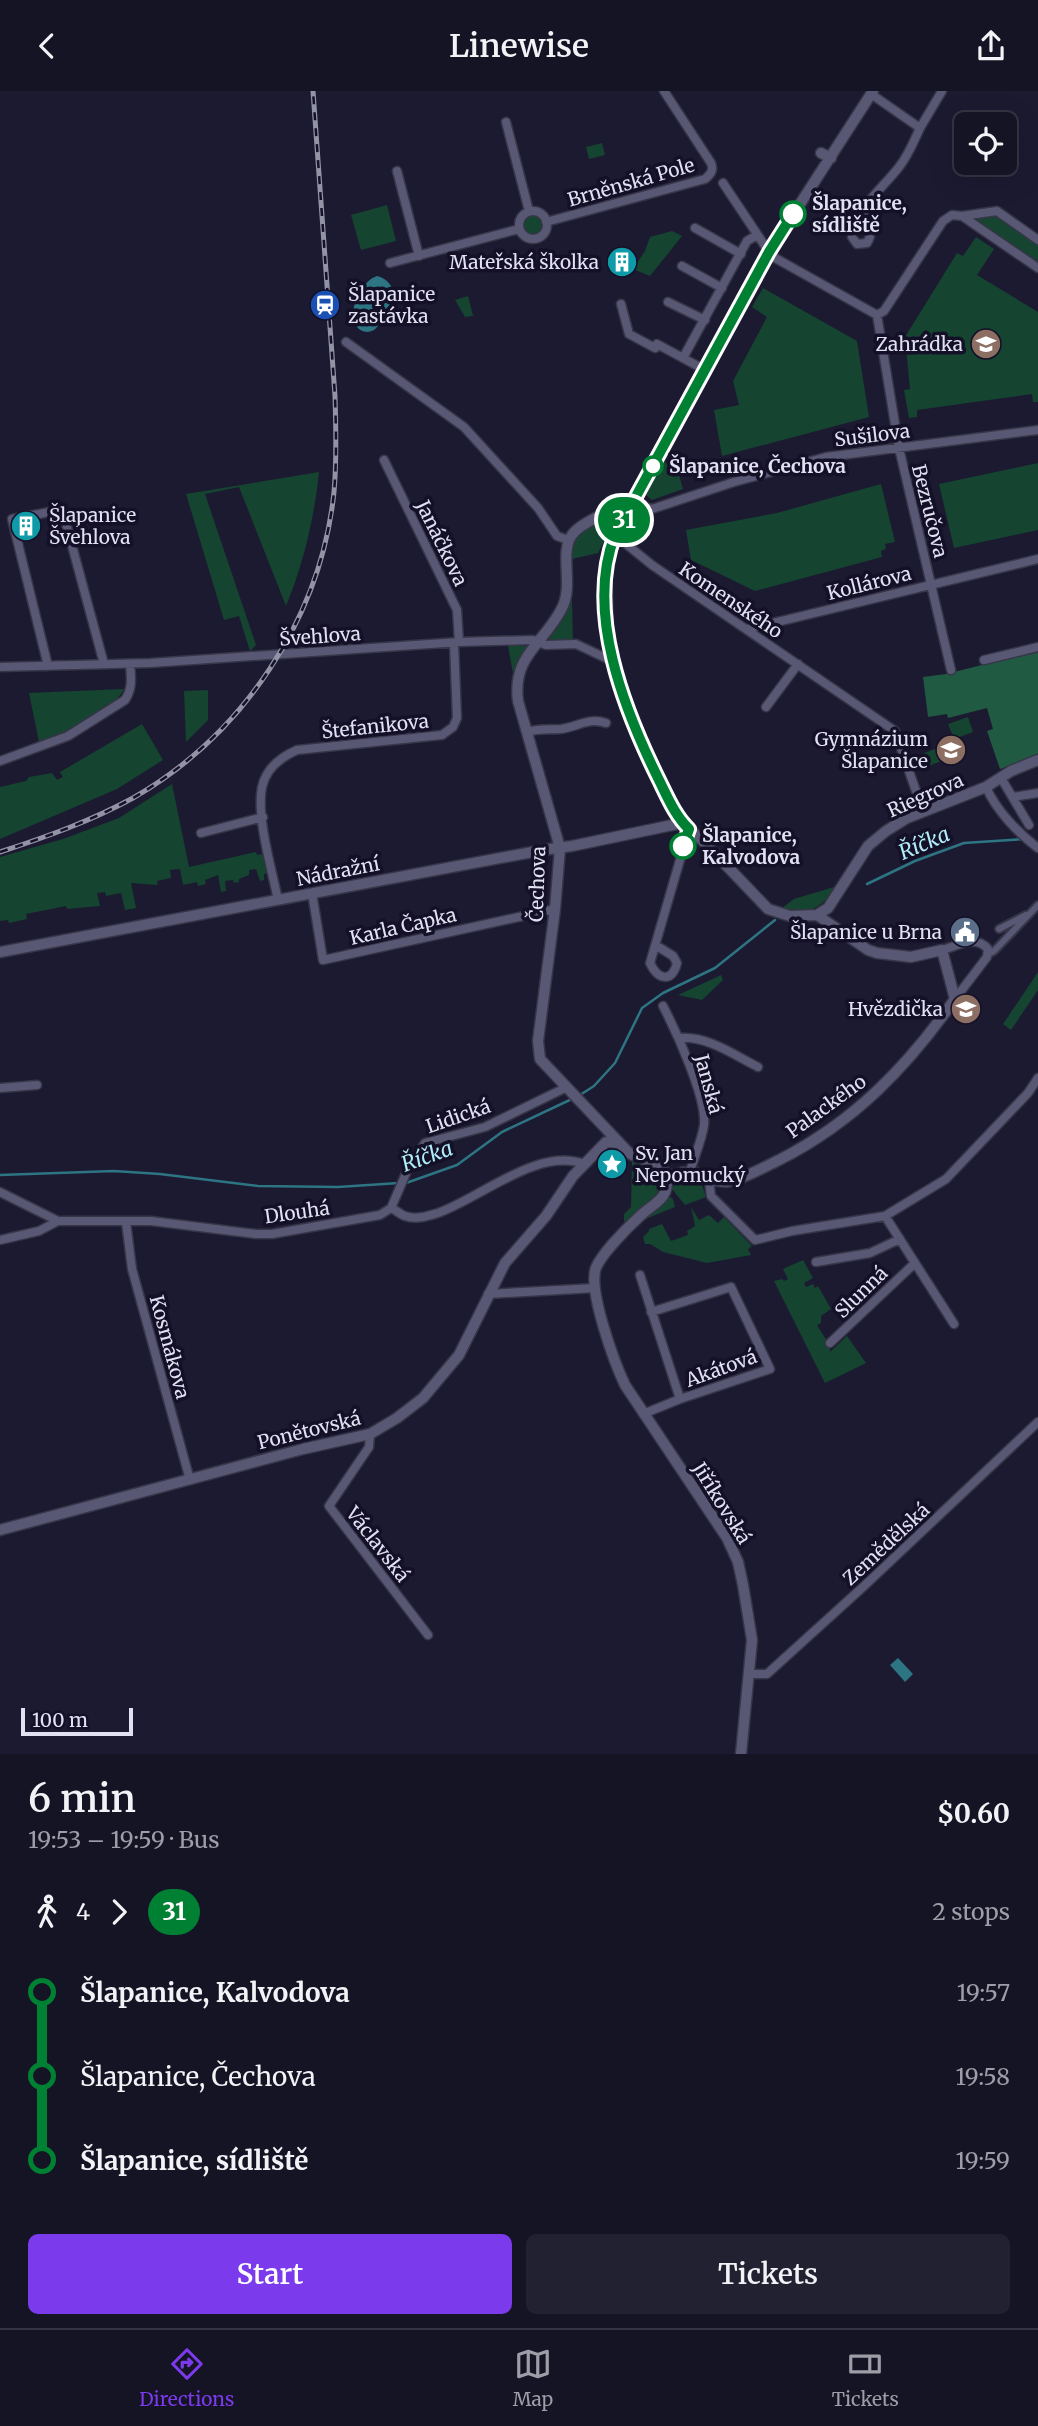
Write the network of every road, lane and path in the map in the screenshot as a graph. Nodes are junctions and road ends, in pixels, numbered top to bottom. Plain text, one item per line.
1 (664, 91) edge
2 (942, 91) edge
3 (872, 93) edge
4 (506, 122) dead end
5 (920, 128) junction
6 (821, 153) dead end
7 (831, 158) junction
8 (397, 171) dead end
9 (723, 183) dead end
10 (864, 209) dead end
11 (529, 211) junction
12 (962, 216) junction
13 (546, 222) junction
14 (695, 228) dead end
15 (519, 229) junction
16 (757, 235) junction
17 (1038, 240) edge
18 (768, 253) junction
19 (741, 254) junction
20 (419, 255) junction
21 (390, 263) dead end
22 (682, 267) dead end
23 (1038, 268) edge
24 (722, 288) junction
25 (668, 302) dead end
26 (621, 304) dead end
27 (877, 315) junction
28 (705, 320) junction
29 (346, 342) dead end
30 (683, 358) junction
31 (705, 370) junction
32 (1038, 430) edge
33 (899, 448) junction
34 (384, 460) dead end
35 (633, 505) junction
36 (615, 535) junction
37 (568, 540) junction
38 (1038, 559) edge
39 (932, 584) junction
40 (748, 629) junction
41 (539, 641) junction
42 (456, 642) junction
43 (1038, 647) edge
44 (984, 660) dead end
45 (612, 661) junction
46 (104, 664) junction
47 (130, 664) junction
48 (798, 664) junction
49 (48, 666) junction
50 (0, 667) edge
51 (951, 670) dead end
52 (766, 707) dead end
53 (606, 723) dead end
54 (527, 732) junction
55 (1038, 760) edge
56 (0, 761) edge
57 (1001, 778) junction
58 (986, 787) junction
59 (1038, 793) edge
60 (1013, 797) junction
61 (923, 811) junction
62 (262, 817) junction
63 (1029, 825) dead end
64 (686, 826) junction
65 (201, 833) dead end
66 (1035, 846) edge
67 (560, 848) junction
68 (312, 893) junction
69 (278, 900) junction
70 (1038, 905) edge
71 (555, 909) junction
72 (1031, 912) junction
73 (817, 915) junction
74 (999, 929) dead end
75 (657, 946) dead end
76 (942, 950) junction
77 (0, 952) edge
78 (988, 954) junction
79 (955, 999) junction
80 (663, 1006) dead end
81 (680, 1038) junction
82 (758, 1067) dead end
83 (1038, 1078) edge
84 (37, 1085) dead end
85 (0, 1088) edge
86 (570, 1089) junction
87 (595, 1116) junction
88 (619, 1144) junction
89 (592, 1155) junction
90 (584, 1164) junction
91 (690, 1172) junction
92 (667, 1176) junction
93 (709, 1181) junction
94 (0, 1192) edge
95 (391, 1208) junction
96 (886, 1216) junction
97 (58, 1221) junction
98 (126, 1222) junction
99 (900, 1239) junction
100 (0, 1240) edge
101 (817, 1262) dead end
102 (915, 1263) junction
103 (640, 1275) dead end
104 (595, 1288) junction
105 (488, 1294) junction
106 (651, 1312) junction
107 (954, 1324) dead end
108 (830, 1343) dead end
109 (680, 1399) junction
110 (643, 1414) junction
111 (1038, 1422) edge
112 (370, 1434) junction
113 (190, 1480) junction
114 (0, 1530) edge
115 (429, 1635) dead end
116 (749, 1674) junction
117 (741, 1754) edge

1 - 13 street, Brněnská Pole
2 - 5 street
3 - 5 street
3 - 7 street
4 - 11 street
5 - 10 street
6 - 7 street
7 - 18 street
8 - 20 street
9 - 16 street
11 - 13 street, Brněnská Pole
11 - 15 street
12 - 17 street
12 - 23 street
12 - 27 street
13 - 15 street, Brněnská Pole
14 - 19 street
15 - 20 street, Brněnská Pole
16 - 18 street
16 - 19 street
18 - 27 street
18 - 31 street
19 - 24 street
20 - 21 street, Brněnská Pole
22 - 24 street
24 - 28 street
25 - 28 street
26 - 30 street
27 - 33 street, Bezručova
28 - 30 street
29 - 37 street
30 - 31 street
31 - 35 street
32 - 33 street, Sušilova
33 - 35 street, Sušilova
33 - 39 street, Bezručova
34 - 42 street, Janáčkova
35 - 36 street
35 - 37 street
36 - 40 street, Komenského
36 - 45 street
37 - 41 street, Čechova
38 - 39 street, Kollárova
39 - 40 street, Kollárova
39 - 51 street, Bezručova
40 - 48 street, Komenského
41 - 42 street, Švehlova
41 - 45 street
41 - 54 street, Čechova
42 - 47 street, Švehlova
42 - 62 street, Štefanikova
43 - 44 street
45 - 64 street
46 - 47 street, Švehlova
46 - 49 street, Švehlova
46 - 49 street
47 - 56 street
48 - 52 street
48 - 61 street, Komenského
49 - 50 street, Švehlova
53 - 54 street
54 - 67 street, Čechova
55 - 57 street, Riegrova
57 - 58 street, Riegrova
57 - 60 street
58 - 61 street, Riegrova
58 - 66 street
59 - 60 street
60 - 63 street
61 - 73 street, Riegrova
62 - 65 street
62 - 69 street, Štefanikova
64 - 67 street, Nádražní
64 - 73 street
64 - 75 street
67 - 68 street, Nádražní
67 - 71 street, Čechova
68 - 69 street, Nádražní
68 - 71 street, Karla Čapka
69 - 77 street, Nádražní
70 - 72 street
71 - 86 street, Čechova
72 - 74 street
72 - 78 street
73 - 76 street
76 - 78 street
76 - 79 street
78 - 79 street
79 - 93 street, Palackého
80 - 81 street, Janská
81 - 82 street
81 - 91 street, Janská
83 - 96 street
84 - 85 street
86 - 87 street, Čechova
86 - 95 street, Lidická
87 - 88 street, Čechova
87 - 89 street
88 - 89 street
88 - 92 street, Čechova
89 - 90 street, Ponětovská
90 - 95 street
90 - 105 street, Ponětovská
91 - 92 street
91 - 93 street
92 - 104 street
93 - 96 street
94 - 97 street
95 - 98 street, Dlouhá
96 - 99 street
97 - 98 street, Dlouhá
97 - 100 street, Dlouhá
98 - 113 street, Kosmákova
99 - 101 street
99 - 102 street
102 - 107 street
102 - 108 street, Slunná
103 - 106 street, Akátová
104 - 105 street
104 - 110 street, Jiříkovská
105 - 112 street, Ponětovská
106 - 109 street, Akátová
106 - 109 street, Akátová
109 - 110 street, Akátová
110 - 116 street, Jiříkovská
111 - 116 street, Zemědělská
112 - 113 street, Ponětovská
112 - 115 street, Václavská
113 - 114 street, Ponětovská
116 - 117 street, Jiříkovská

